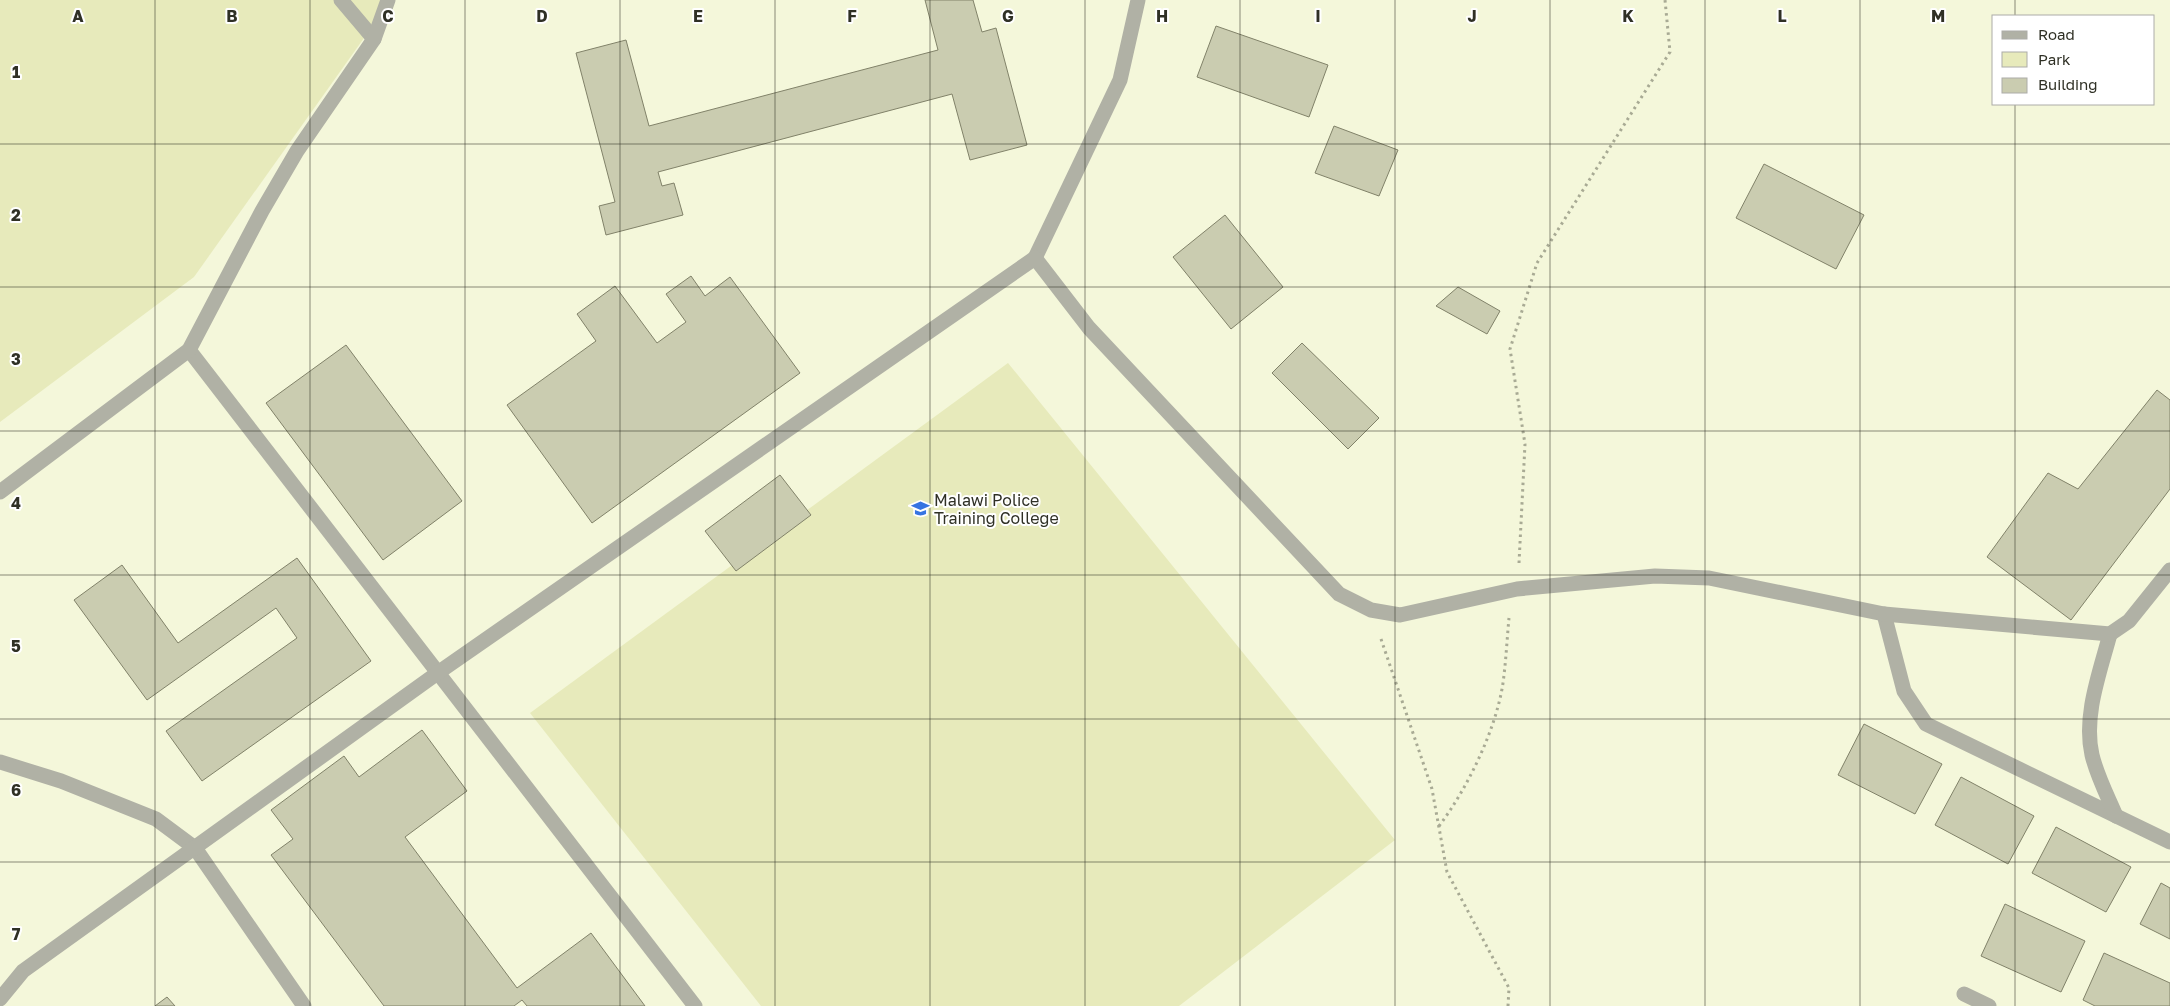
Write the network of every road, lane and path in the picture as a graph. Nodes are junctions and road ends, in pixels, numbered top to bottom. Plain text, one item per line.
1 (341, 0) edge
2 (388, 0) edge
3 (1138, 0) edge
4 (1665, 0) edge
5 (374, 39) junction
6 (1035, 258) junction
7 (189, 350) junction
8 (0, 492) edge
9 (2170, 570) edge
10 (1517, 589) junction
11 (1371, 610) junction
12 (1884, 614) junction
13 (2110, 634) junction
14 (438, 672) junction
15 (0, 762) edge
16 (2116, 816) junction
17 (1439, 826) junction
18 (2170, 842) edge
19 (195, 848) junction
20 (1964, 994) dead end
21 (0, 999) edge
22 (304, 1006) edge
23 (695, 1006) edge
24 (1508, 1006) edge
25 (1989, 1006) edge

1 - 5 street
2 - 5 street
3 - 6 street
4 - 10 path
5 - 7 street
6 - 11 street
6 - 14 street
7 - 8 street
7 - 14 street
9 - 13 street
10 - 11 street
10 - 12 street
10 - 17 path
11 - 17 path
12 - 13 street
12 - 16 street
13 - 16 street
14 - 19 street
14 - 23 street
15 - 19 street
16 - 18 street
17 - 24 path
19 - 21 street
19 - 22 street
20 - 25 street

